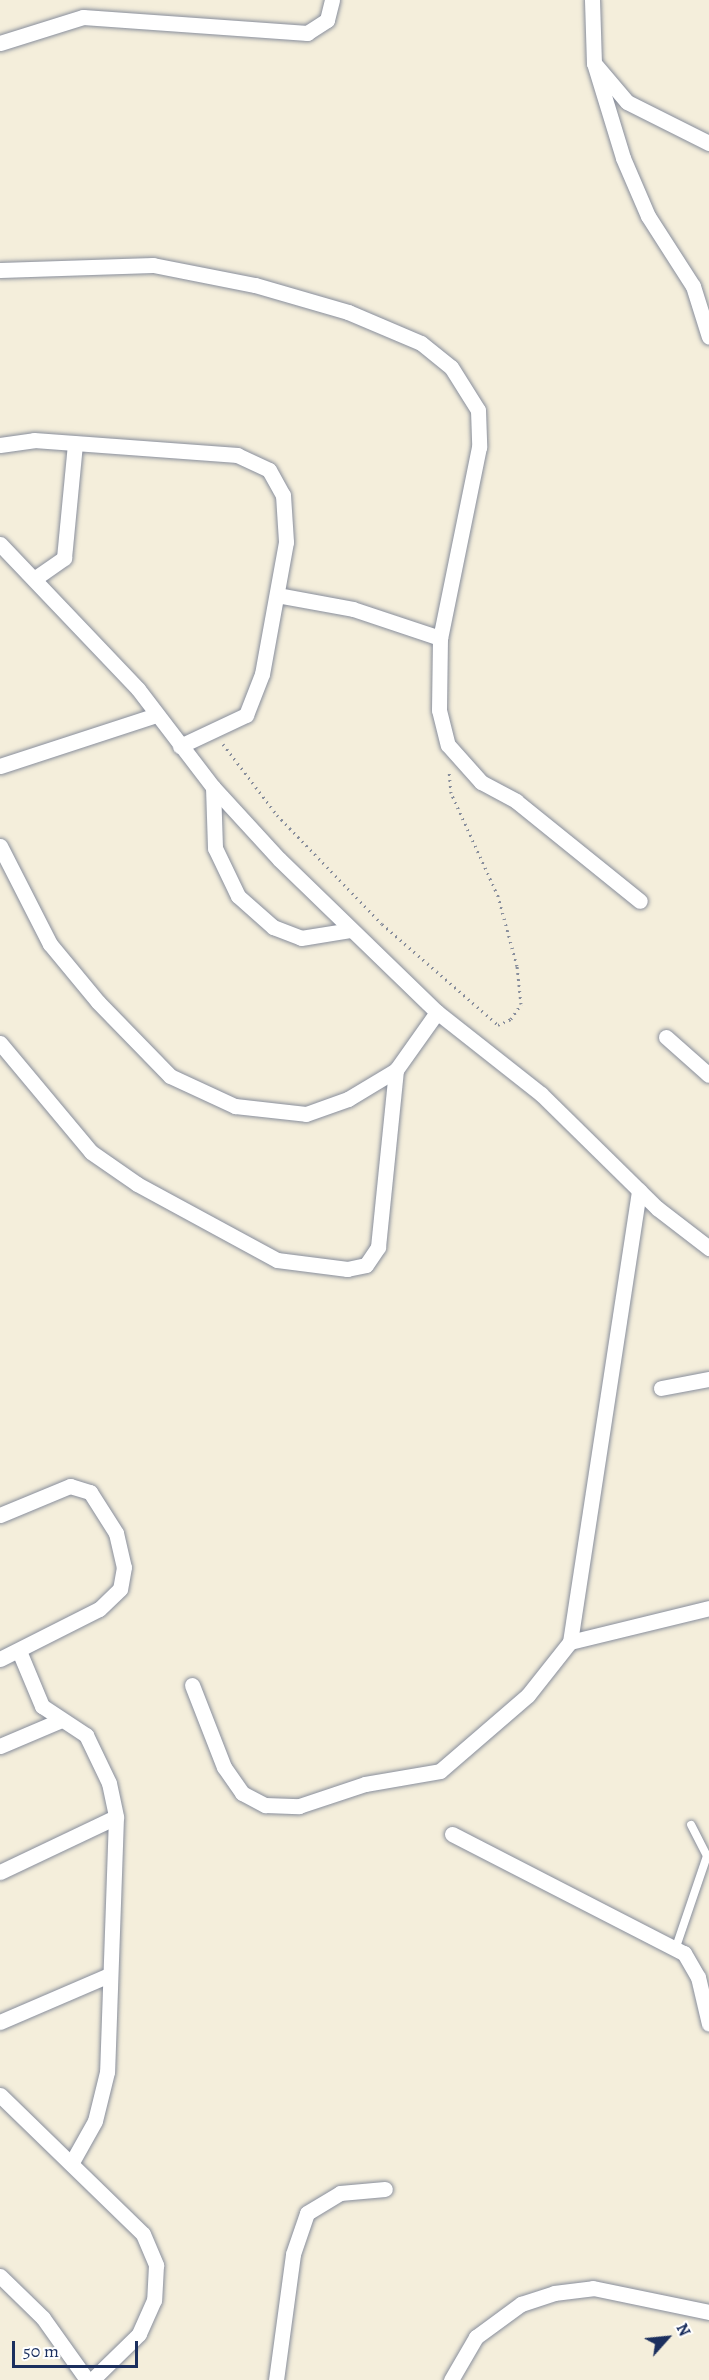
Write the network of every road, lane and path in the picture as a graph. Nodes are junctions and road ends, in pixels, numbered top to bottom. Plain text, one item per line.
1 (332, 0) edge
2 (592, 0) edge
3 (0, 43) edge
4 (594, 63) junction
5 (709, 143) edge
6 (0, 270) edge
7 (709, 338) edge
8 (75, 444) junction
9 (0, 445) edge
10 (0, 544) edge
11 (34, 579) junction
12 (277, 595) junction
13 (440, 638) junction
14 (156, 716) junction
15 (214, 732) junction
16 (448, 745) junction
17 (180, 746) junction
18 (0, 766) edge
19 (213, 787) junction
20 (0, 846) edge
21 (640, 901) dead end
22 (351, 930) junction
23 (437, 1012) junction
24 (666, 1037) dead end
25 (0, 1043) edge
26 (396, 1070) junction
27 (709, 1076) edge
28 (639, 1190) junction
29 (709, 1248) edge
30 (709, 1379) edge
31 (661, 1388) dead end
32 (0, 1515) edge
33 (709, 1608) edge
34 (570, 1642) junction
35 (19, 1651) junction
36 (0, 1659) edge
37 (192, 1685) dead end
38 (59, 1721) junction
39 (0, 1746) edge
40 (116, 1817) junction
41 (691, 1825) dead end
42 (452, 1834) dead end
43 (0, 1872) edge
44 (676, 1947) junction
45 (107, 1976) junction
46 (0, 2022) edge
47 (709, 2024) edge
48 (0, 2095) edge
49 (72, 2162) junction
50 (385, 2189) dead end
51 (0, 2276) edge
52 (709, 2312) edge
53 (87, 2380) edge
54 (92, 2380) edge
55 (276, 2380) edge
56 (451, 2380) edge

1 - 3 street
2 - 4 street
4 - 5 street
4 - 7 street
6 - 13 street
8 - 9 street
8 - 11 street
8 - 12 street
10 - 11 street
11 - 14 street
12 - 13 street
12 - 15 street
13 - 16 street
14 - 17 street
14 - 18 street
15 - 16 path
15 - 17 street
16 - 21 street
17 - 19 street
19 - 22 street
19 - 22 street
20 - 26 street
22 - 23 street
23 - 26 street
23 - 28 street
24 - 27 street
25 - 26 street
28 - 29 street
28 - 34 street
30 - 31 street
32 - 35 street
33 - 34 street
34 - 37 street
35 - 36 street
35 - 38 street
38 - 39 street
38 - 40 street
40 - 43 street
40 - 45 street
41 - 44 lane
42 - 44 street
44 - 47 street
45 - 46 street
45 - 49 street
48 - 49 street
49 - 54 street
50 - 55 street
51 - 53 street
52 - 56 street

